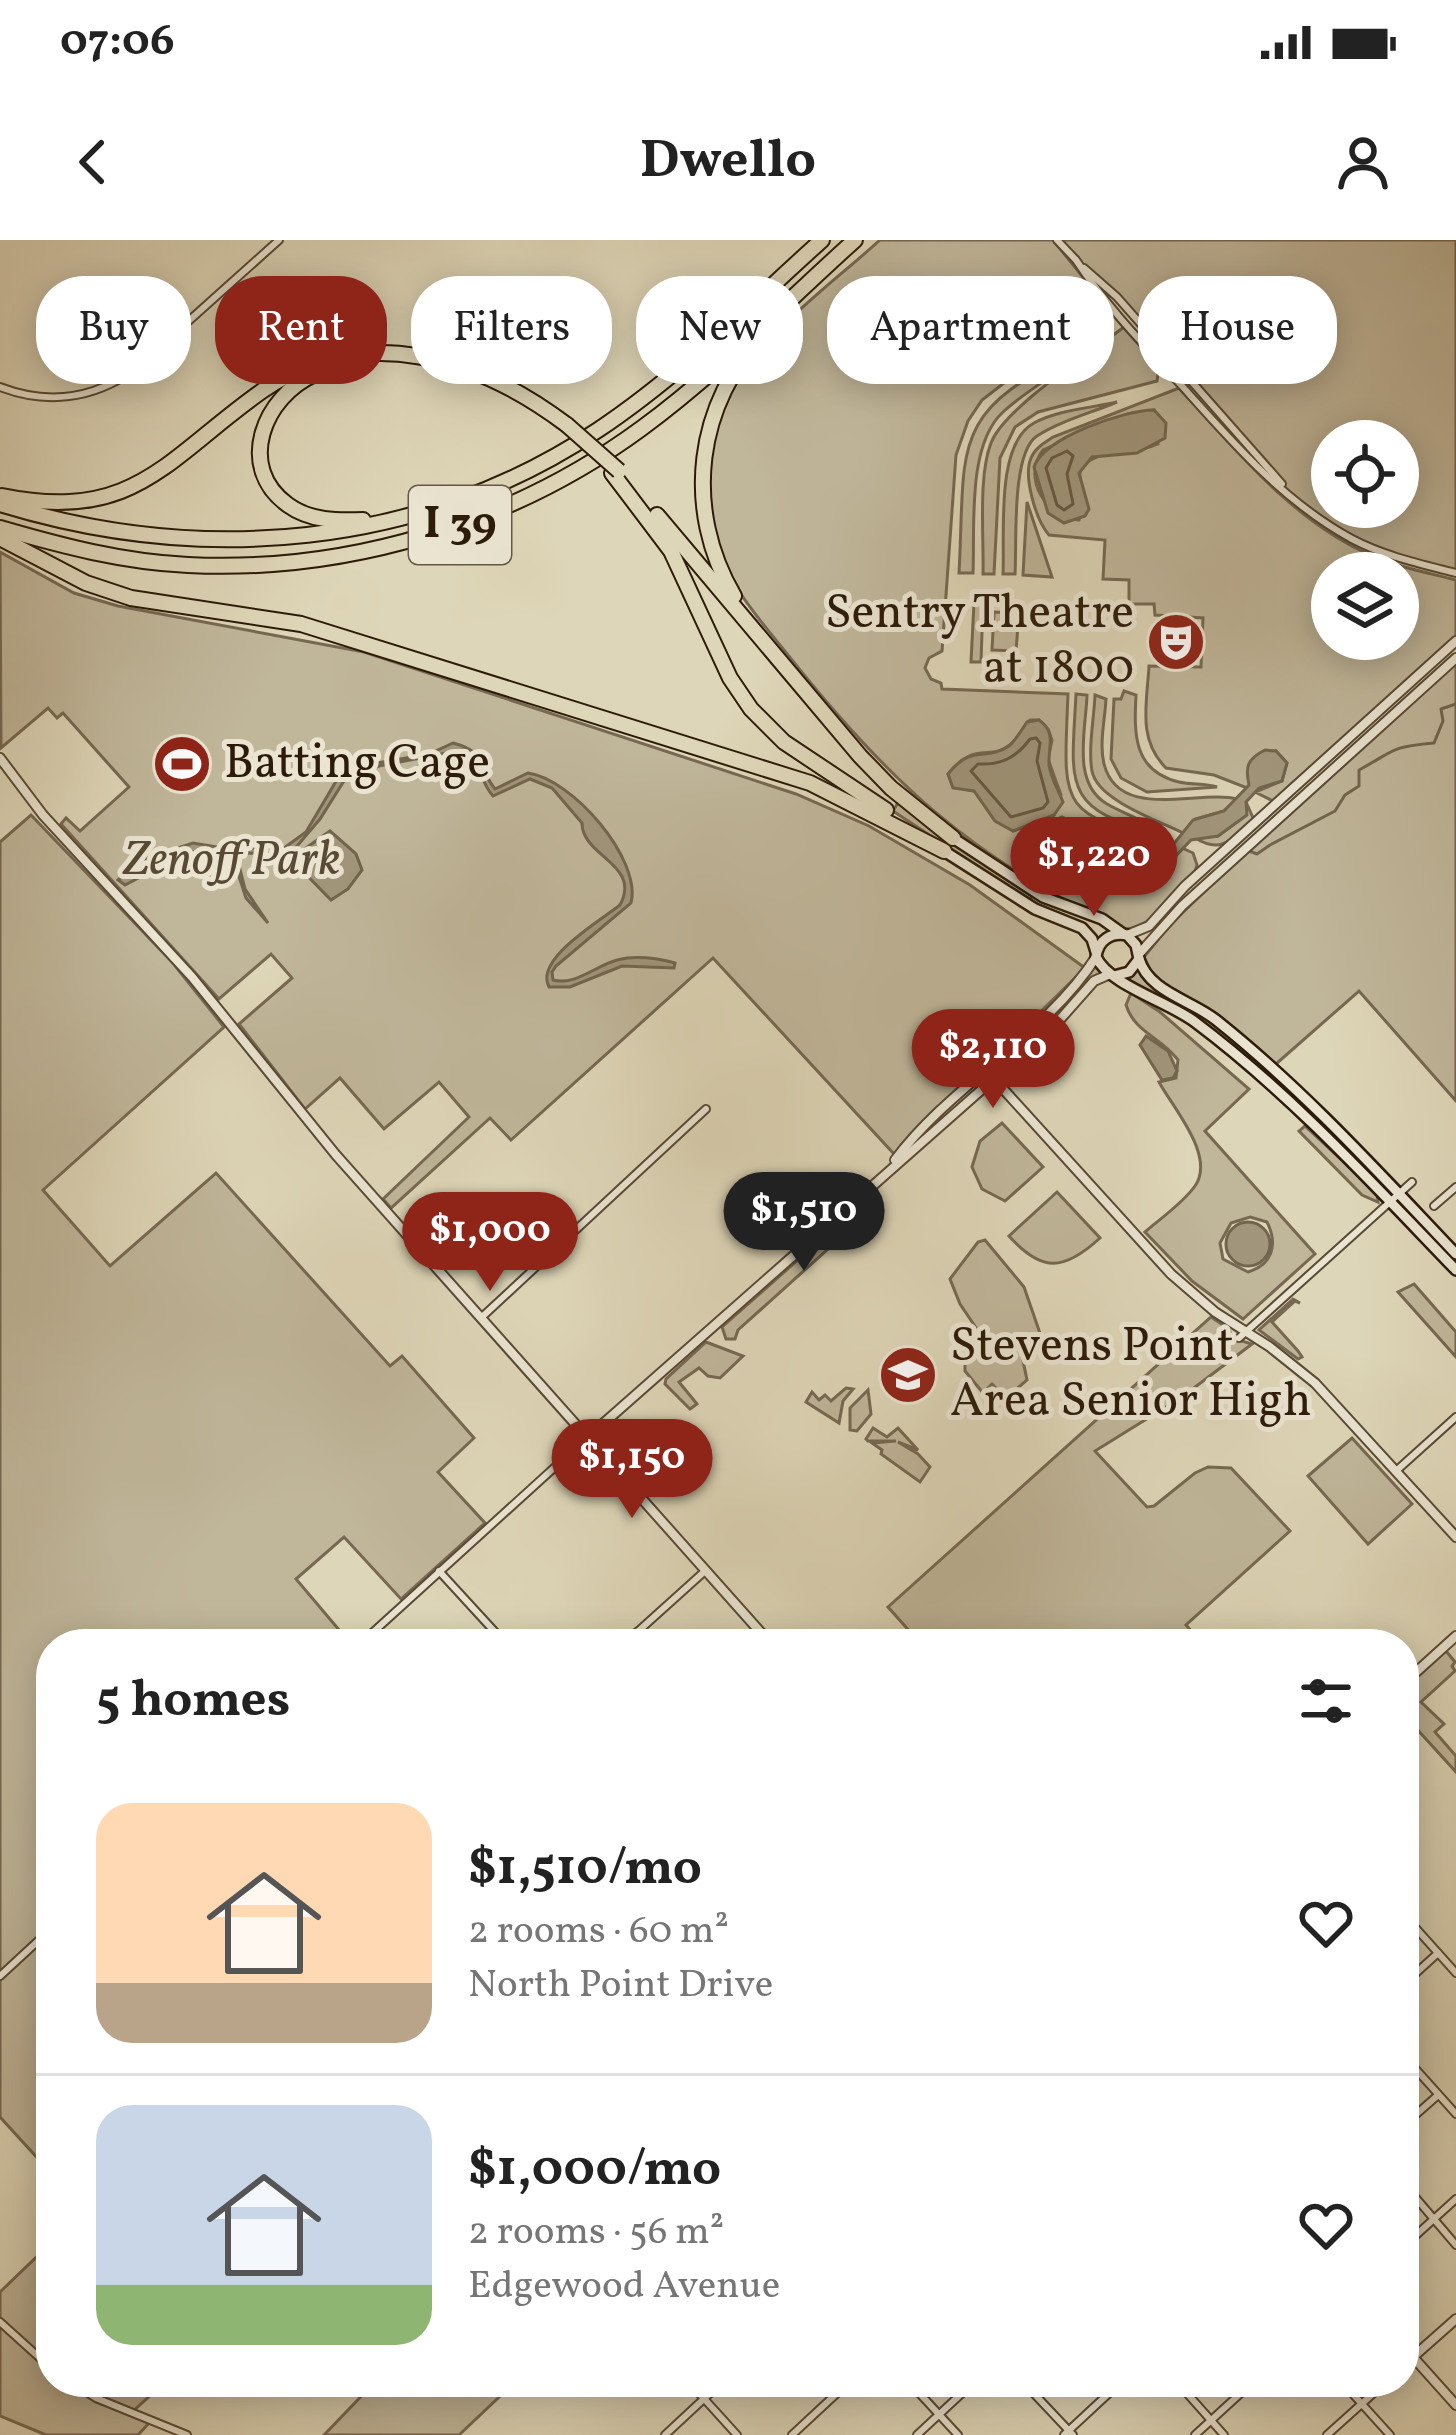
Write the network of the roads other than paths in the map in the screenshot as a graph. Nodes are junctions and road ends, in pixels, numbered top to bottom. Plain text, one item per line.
1 (279, 240) edge
2 (822, 240) edge
3 (855, 240) edge
4 (1057, 240) edge
5 (838, 254) junction
6 (0, 387) edge
7 (564, 426) junction
8 (616, 472) junction
9 (0, 500) edge
10 (421, 513) junction
11 (0, 528) edge
12 (0, 538) edge
13 (1456, 573) edge
14 (759, 636) junction
15 (1456, 641) edge
16 (1456, 658) edge
17 (0, 758) edge
18 (949, 844) junction
19 (1125, 935) junction
20 (1096, 955) junction
21 (1139, 956) junction
22 (1112, 975) junction
23 (985, 1069) junction
24 (993, 1078) junction
25 (706, 1109) dead end
26 (890, 1166) junction
27 (1412, 1182) dead end
28 (1456, 1186) edge
29 (1395, 1198) junction
30 (1434, 1206) dead end
31 (1456, 1253) edge
32 (1456, 1270) edge
33 (482, 1317) junction
34 (1242, 1334) junction
35 (1456, 1417) edge
36 (587, 1437) junction
37 (1396, 1471) junction
38 (1456, 1537) edge
39 (439, 1571) junction
40 (705, 1571) junction
41 (376, 1629) edge
42 (492, 1629) edge
43 (640, 1629) edge
44 (757, 1629) edge
45 (1456, 1636) edge
46 (1419, 1669) edge
47 (1419, 1932) edge
48 (36, 1943) edge
49 (1438, 1953) junction
50 (1419, 1970) edge
51 (1456, 1972) edge
52 (0, 1976) edge
53 (1419, 2073) edge
54 (1439, 2095) junction
55 (1419, 2112) edge
56 (1456, 2114) edge
57 (1456, 2199) edge
58 (1419, 2201) edge
59 (1434, 2218) junction
60 (1419, 2232) edge
61 (1456, 2245) edge
62 (1456, 2319) edge
63 (0, 2322) edge
64 (1419, 2352) edge
65 (36, 2354) edge
66 (1419, 2364) edge
67 (94, 2397) edge
68 (833, 2397) edge
69 (923, 2397) edge
70 (958, 2397) edge
71 (1036, 2397) edge
72 (1106, 2397) edge
73 (1191, 2397) edge
74 (1236, 2397) edge
75 (1355, 2397) edge
76 (1369, 2397) edge
77 (704, 2399) joint
78 (1361, 2404) junction
79 (1456, 2405) edge
80 (939, 2414) junction
81 (1211, 2420) junction
82 (1069, 2434) edge
83 (187, 2435) edge
84 (665, 2435) edge
85 (737, 2435) edge
86 (792, 2435) edge
87 (917, 2435) edge
88 (958, 2435) edge
89 (1195, 2435) edge
90 (1224, 2435) edge
91 (1327, 2435) edge
92 (1390, 2435) edge

1 - 6 street
2 - 10 highway, I 39
3 - 5 highway, I 39
4 - 13 street
5 - 11 highway, I 39
5 - 14 highway
7 - 8 highway, bridge
7 - 9 highway
7 - 10 highway
8 - 14 highway
8 - 18 highway
9 - 10 highway, I 39
12 - 18 highway
14 - 18 highway
15 - 19 street
16 - 21 street
17 - 33 street
18 - 19 main road
18 - 20 main road
19 - 20 main road
19 - 21 main road
20 - 22 main road
20 - 23 street
21 - 22 main road
21 - 29 main road
22 - 24 street
22 - 29 main road
23 - 24 street
23 - 26 street
24 - 26 street
24 - 34 street
25 - 33 street
26 - 36 street
27 - 29 street
28 - 30 street
29 - 31 main road
29 - 32 main road
29 - 34 street
33 - 36 street
34 - 37 street
35 - 37 street
36 - 39 street
36 - 40 street
37 - 38 street
39 - 41 street
39 - 42 street
40 - 43 street
40 - 44 street
45 - 46 street
47 - 49 street
48 - 52 street
49 - 50 street
49 - 51 street
53 - 54 street
54 - 55 street
54 - 56 street
57 - 59 street
58 - 59 street
59 - 60 street
59 - 61 street
62 - 64 street
63 - 65 street
66 - 79 street
67 - 83 street
68 - 86 street
69 - 80 street
70 - 80 street
71 - 82 street
72 - 82 street
73 - 81 street
74 - 81 street
75 - 78 street
76 - 78 street
77 - 84 street
77 - 85 street
78 - 91 street
78 - 92 street
80 - 87 street
80 - 88 street
81 - 89 street
81 - 90 street

